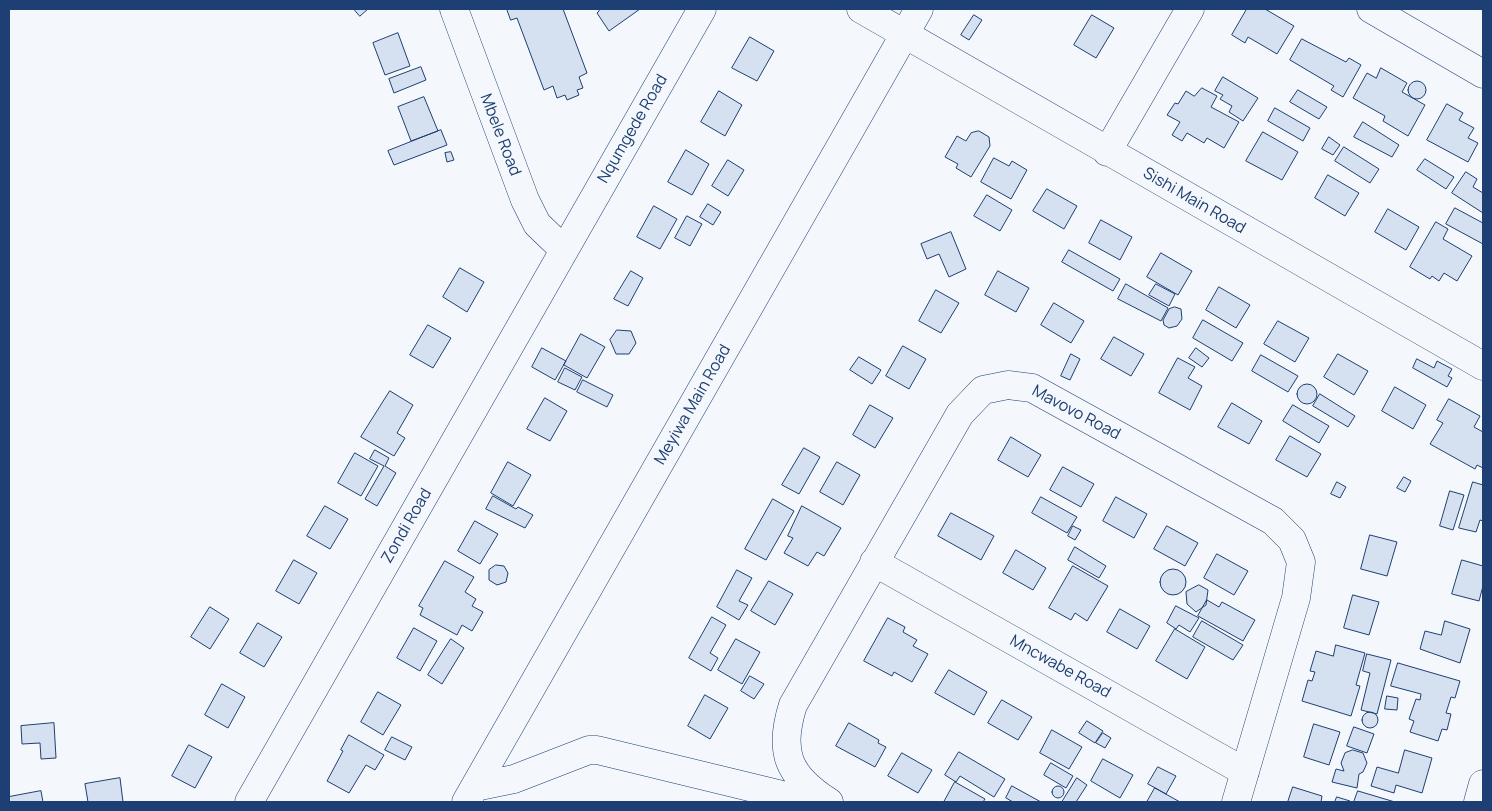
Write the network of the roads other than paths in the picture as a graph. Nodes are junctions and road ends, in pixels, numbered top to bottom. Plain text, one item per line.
1 (454, 9) edge
2 (702, 9) edge
3 (861, 9) edge
4 (919, 9) edge
5 (1190, 9) edge
6 (1371, 9) edge
7 (904, 35) junction
8 (1483, 74) edge
9 (1107, 152) junction
10 (564, 250) junction
11 (1483, 366) edge
12 (874, 562) junction
13 (1245, 772) junction
14 (1483, 784) edge
15 (471, 794) edge
16 (249, 802) edge
17 (827, 802) edge
18 (1236, 802) edge
19 (1478, 802) edge

1 - 10 street, Mbele Road
2 - 10 street, Nqumgede Road
3 - 7 street, Sishi Main Road
4 - 7 street, Meyiwa Main Road
5 - 9 street
6 - 8 street
7 - 9 street, Sishi Main Road
7 - 15 street, Meyiwa Main Road
9 - 11 street, Sishi Main Road
10 - 16 street, Zondi Road
12 - 13 street, Mncwabe Road
12 - 13 street, Mavovo Road
12 - 17 street, Mavovo Road
13 - 18 street, Mavovo Road
14 - 19 street
15 - 17 street

